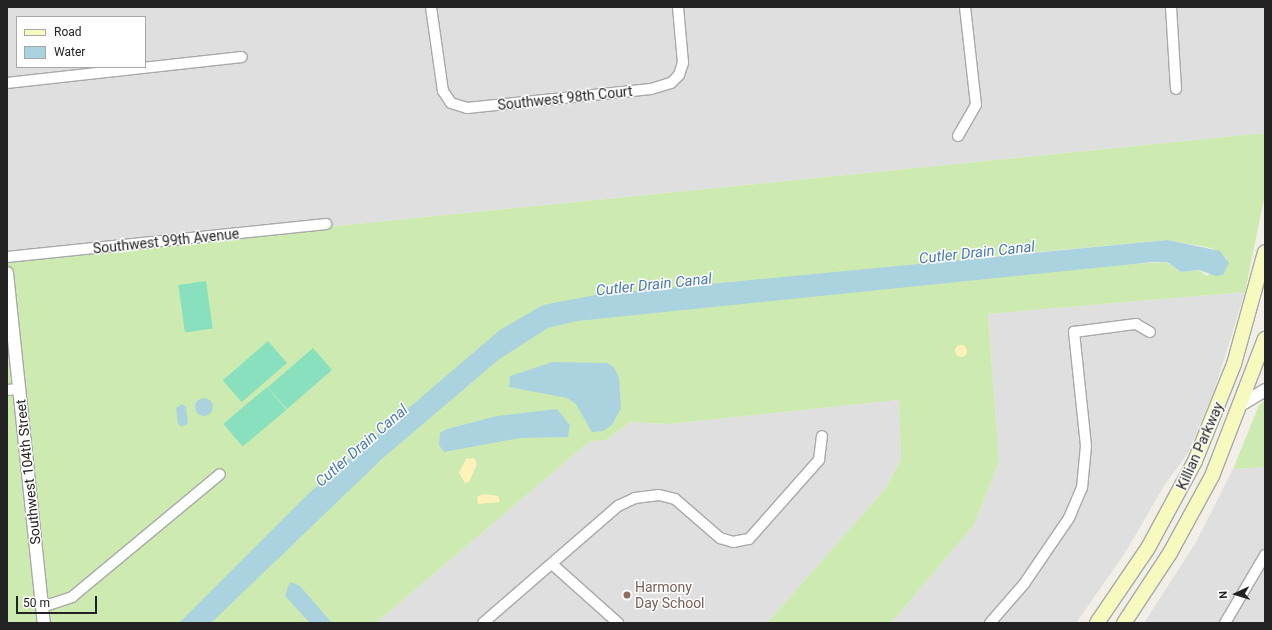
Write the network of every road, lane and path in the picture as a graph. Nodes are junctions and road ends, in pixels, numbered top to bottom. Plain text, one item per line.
1 (431, 7) edge
2 (678, 7) edge
3 (965, 7) edge
4 (1171, 7) edge
5 (242, 57) dead end
6 (143, 68) edge
7 (146, 68) edge
8 (7, 83) edge
9 (1176, 89) dead end
10 (958, 136) dead end
11 (326, 224) dead end
12 (1265, 252) edge
13 (7, 257) edge
14 (7, 273) edge
15 (1150, 332) dead end
16 (1265, 343) edge
17 (13, 390) edge
18 (1265, 390) edge
19 (1242, 404) junction
20 (822, 436) dead end
21 (220, 474) dead end
22 (1265, 555) edge
23 (552, 564) junction
24 (42, 607) junction
25 (44, 623) edge
26 (483, 623) edge
27 (618, 623) edge
28 (990, 623) edge
29 (1097, 623) edge
30 (1124, 623) edge
31 (1225, 623) edge

1 - 2 street, Southwest 98th Court
3 - 10 street
4 - 9 street
5 - 7 street
6 - 8 street
11 - 13 street, Southwest 99th Avenue
12 - 29 main road, Killian Parkway
14 - 17 street, Southwest 104th Street
15 - 28 street
16 - 19 main road, Killian Parkway
17 - 24 street, Southwest 104th Street
18 - 19 street
19 - 30 main road, Killian Parkway
20 - 23 street
21 - 24 street
22 - 31 street
23 - 26 street
23 - 27 street
24 - 25 street, Southwest 104th Street

